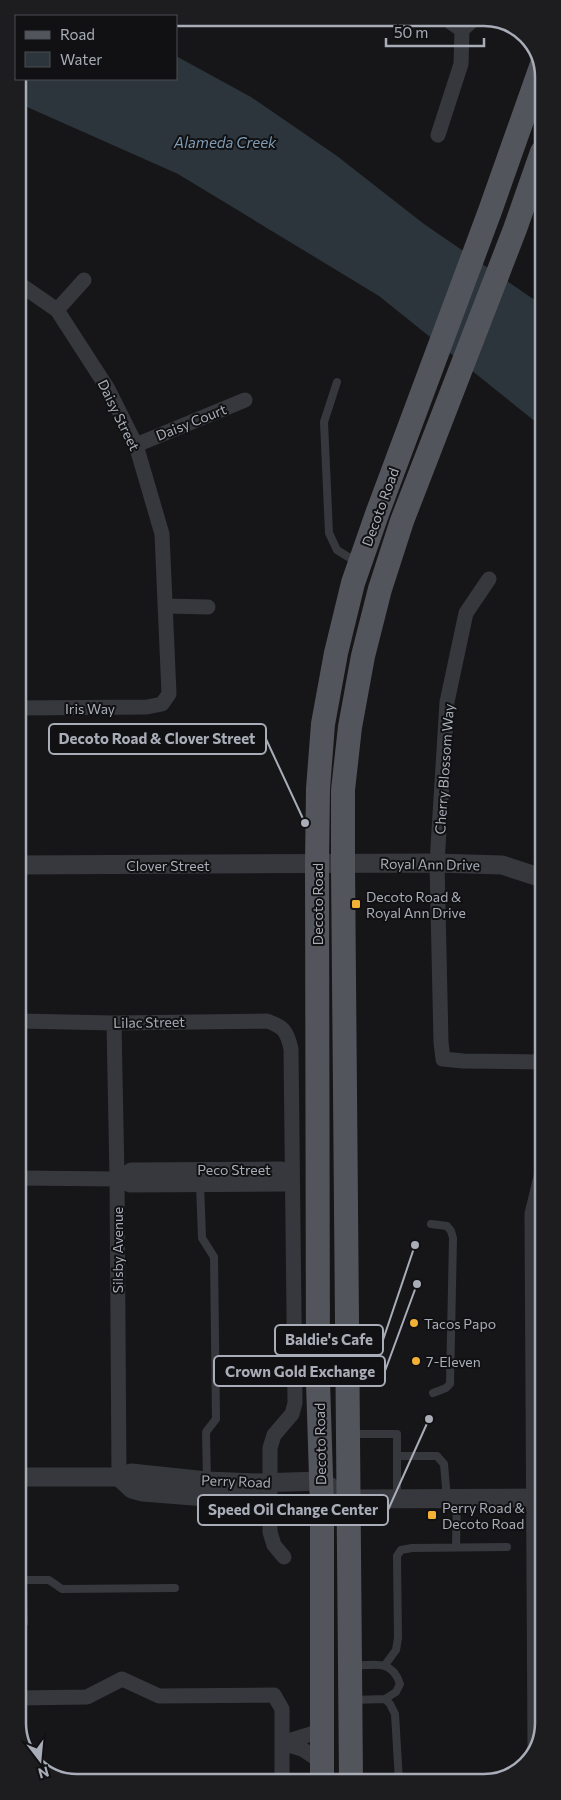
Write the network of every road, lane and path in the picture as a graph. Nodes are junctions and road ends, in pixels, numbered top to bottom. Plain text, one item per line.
1 (456, 26) edge
2 (466, 26) edge
3 (462, 30) junction
4 (535, 84) edge
5 (438, 135) dead end
6 (535, 172) edge
7 (84, 280) dead end
8 (26, 289) edge
9 (57, 310) junction
10 (337, 382) dead end
11 (245, 400) dead end
12 (136, 445) junction
13 (360, 564) junction
14 (489, 579) dead end
15 (166, 606) junction
16 (208, 608) dead end
17 (162, 704) joint
18 (26, 708) edge
19 (437, 863) junction
20 (317, 864) junction
21 (343, 864) junction
22 (26, 866) edge
23 (535, 876) edge
24 (26, 1021) edge
25 (114, 1023) junction
26 (279, 1025) joint
27 (535, 1062) edge
28 (292, 1177) junction
29 (26, 1178) edge
30 (117, 1179) junction
31 (200, 1184) junction
32 (535, 1201) edge
33 (431, 1224) dead end
34 (535, 1336) edge
35 (433, 1393) dead end
36 (347, 1434) junction
37 (397, 1456) junction
38 (26, 1477) edge
39 (119, 1477) junction
40 (207, 1481) junction
41 (321, 1481) junction
42 (270, 1482) junction
43 (535, 1498) edge
44 (348, 1499) junction
45 (397, 1499) junction
46 (452, 1499) junction
47 (270, 1503) junction
48 (322, 1508) junction
49 (456, 1547) junction
50 (507, 1547) dead end
51 (284, 1557) dead end
52 (26, 1580) edge
53 (175, 1588) dead end
54 (385, 1665) junction
55 (350, 1666) junction
56 (26, 1698) edge
57 (385, 1699) junction
58 (350, 1700) junction
59 (322, 1728) junction
60 (282, 1744) junction
61 (322, 1772) edge
62 (282, 1774) edge
63 (351, 1774) edge
64 (398, 1774) edge

1 - 3 street
2 - 3 street
3 - 5 street
4 - 13 main road, Decoto Road
6 - 21 main road, Decoto Road
7 - 9 street
8 - 9 street, Daisy Street
9 - 12 street, Daisy Street
10 - 13 lane
11 - 12 street, Daisy Court
12 - 15 street, Daisy Street
13 - 20 main road, Decoto Road
14 - 19 street, Cherry Blossom Way
15 - 16 street
15 - 17 street, Daisy Street
17 - 18 street, Iris Way
19 - 21 street, Royal Ann Drive
19 - 23 street, Royal Ann Drive
19 - 27 street, Cherry Blossom Way
20 - 21 street, Royal Ann Drive
20 - 22 street, Clover Street
20 - 41 main road, Decoto Road
21 - 36 main road, Decoto Road
24 - 25 street, Lilac Street
25 - 26 street, Lilac Street
25 - 30 street, Silsby Avenue
26 - 28 street, Decoto Road
28 - 30 street, Peco Street
28 - 31 street, Peco Street
28 - 42 street, Decoto Road
29 - 30 street, Peco Street
30 - 31 street, Peco Street
30 - 39 street, Silsby Avenue
31 - 40 lane
32 - 34 street
33 - 35 lane
36 - 37 lane
36 - 44 main road, Decoto Road
37 - 45 lane
37 - 46 lane
38 - 39 street, Perry Road
39 - 40 street, Perry Road
39 - 47 street, Perry Road
40 - 42 street, Perry Road
41 - 42 street, Perry Road
41 - 44 street
41 - 48 main road, Decoto Road
42 - 47 street, Decoto Road
43 - 46 street, Perry Road
44 - 45 street, Perry Road
44 - 48 street, Perry Road
44 - 55 main road, Decoto Road
45 - 46 street, Perry Road
46 - 49 lane
47 - 48 street, Perry Road
47 - 51 street, Decoto Road
48 - 59 main road, Decoto Road
49 - 50 lane
49 - 54 lane
52 - 53 lane
54 - 55 lane
54 - 57 lane
55 - 58 main road, Decoto Road
56 - 60 street
57 - 58 lane
57 - 64 lane
58 - 63 main road, Decoto Road
59 - 60 street
59 - 61 main road, Decoto Road
60 - 61 street
60 - 62 street

